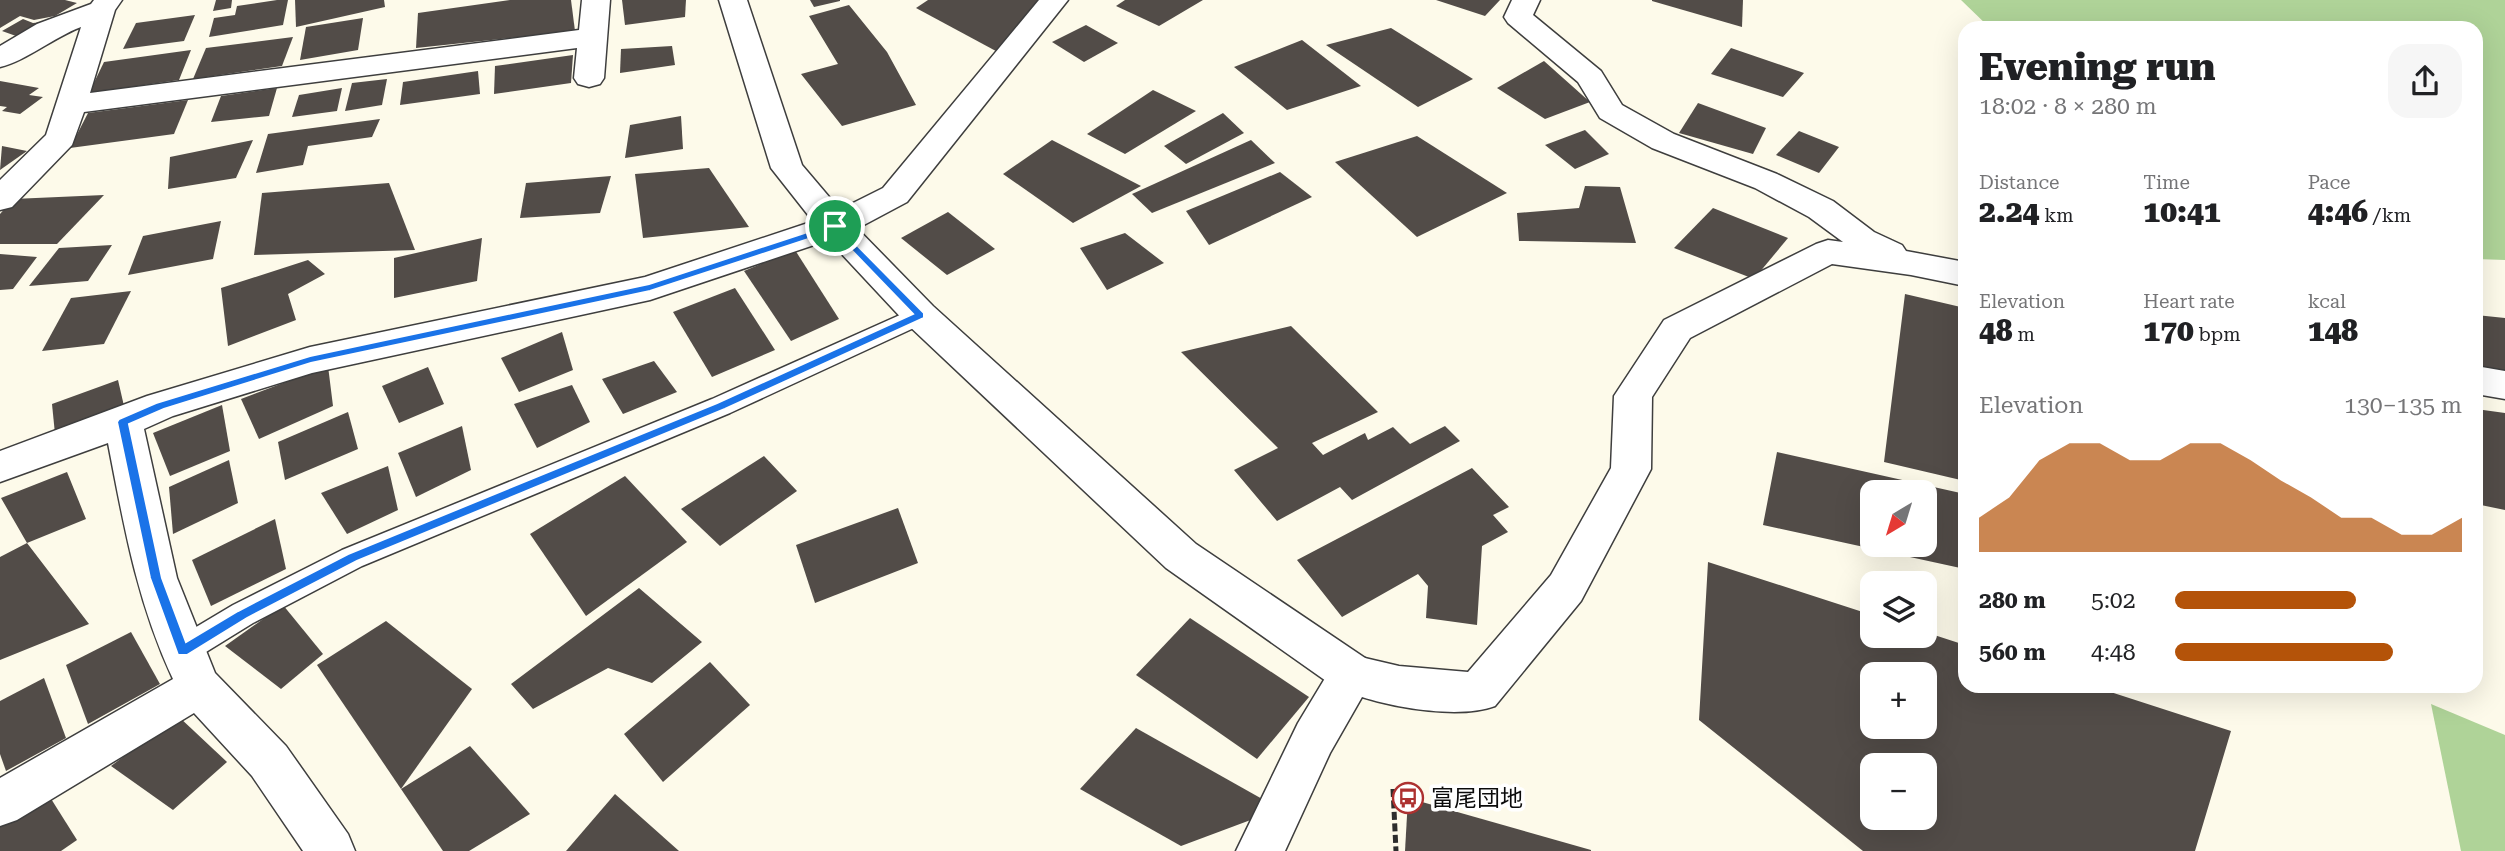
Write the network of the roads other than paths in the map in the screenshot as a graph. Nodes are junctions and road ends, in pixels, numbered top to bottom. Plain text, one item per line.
1 (596, 0) edge
2 (733, 0) edge
3 (1054, 0) edge
4 (1526, 0) edge
5 (104, 5) edge
6 (593, 37) junction
7 (0, 58) edge
8 (589, 78) dead end
9 (71, 105) junction
10 (0, 199) edge
11 (835, 226) junction
12 (1911, 263) junction
13 (1958, 273) edge
14 (920, 315) junction
15 (2483, 381) edge
16 (2505, 385) edge
17 (123, 422) junction
18 (0, 467) edge
19 (191, 669) junction
20 (1352, 674) junction
21 (0, 804) edge
22 (331, 851) edge
23 (1260, 851) edge

1 - 6 street
2 - 11 street
3 - 11 street
4 - 12 street
5 - 7 street
5 - 9 street
6 - 8 street
6 - 9 street
9 - 10 street
11 - 14 street
11 - 17 street
12 - 13 street
12 - 20 street
14 - 19 lane
14 - 20 street
15 - 16 street
17 - 18 street
17 - 19 street
19 - 21 street
19 - 22 street
20 - 23 street

